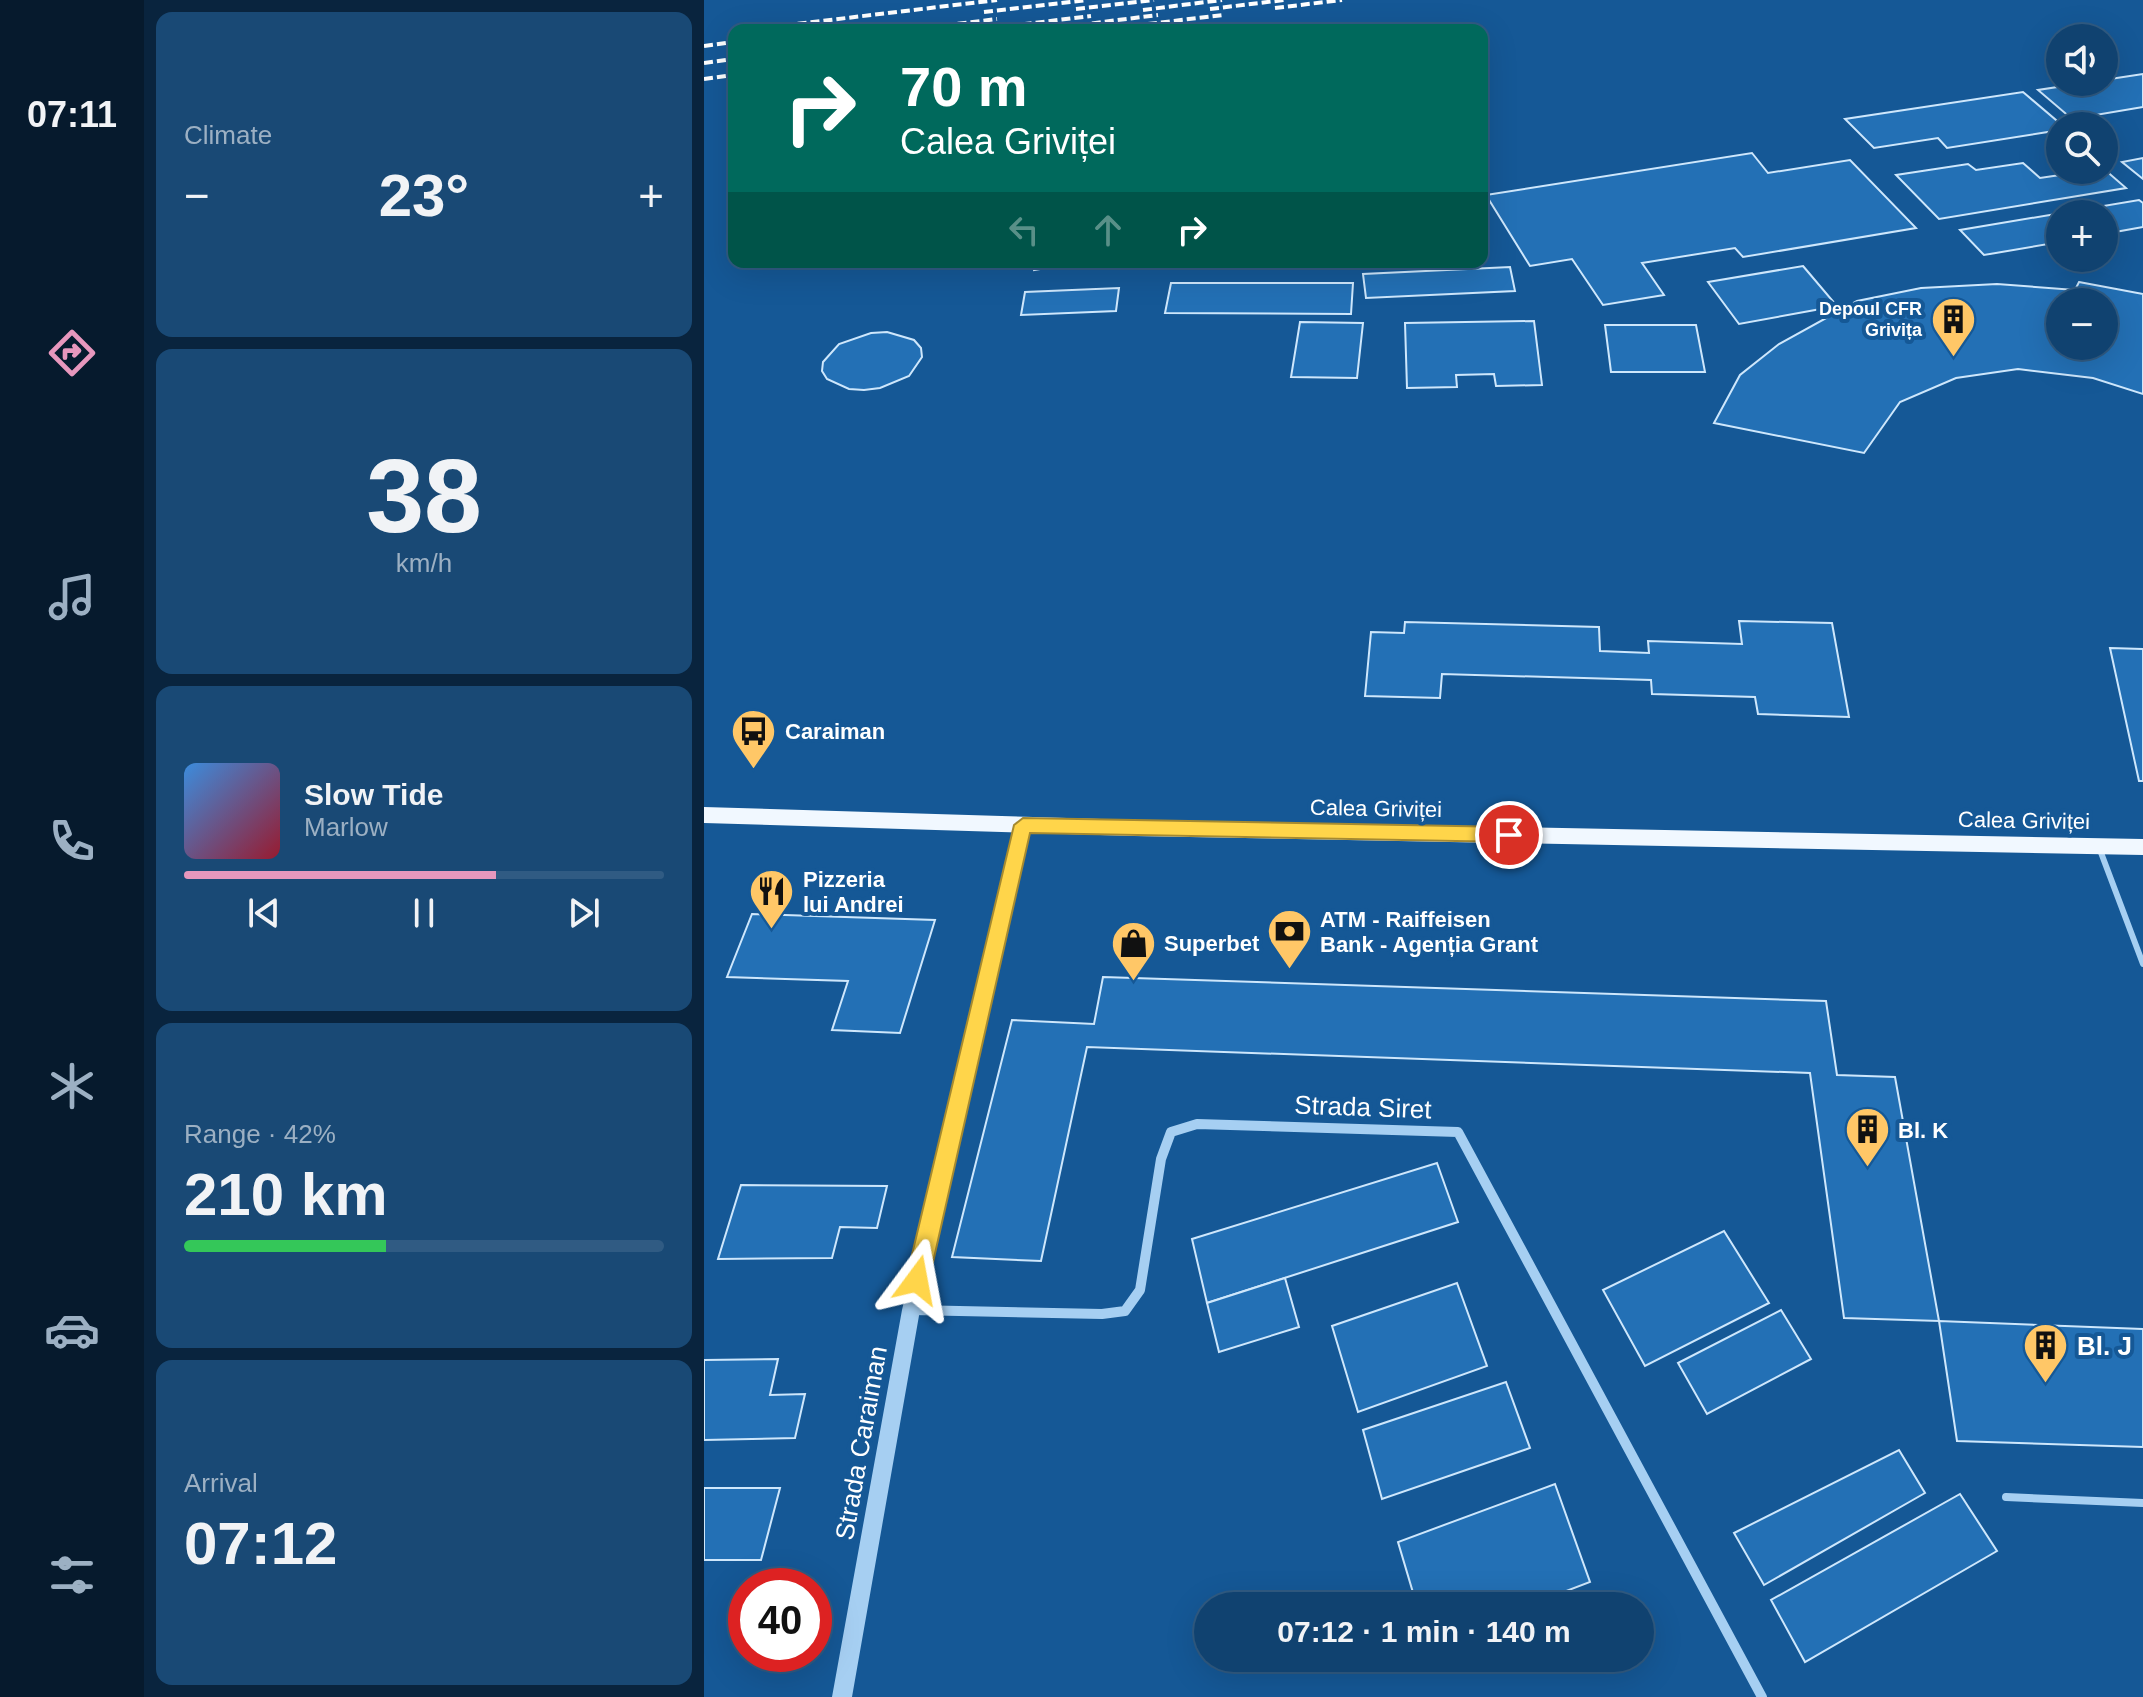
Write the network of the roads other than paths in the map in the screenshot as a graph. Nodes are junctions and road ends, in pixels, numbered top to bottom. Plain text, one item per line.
1 (704, 815) edge
2 (1023, 825) junction
3 (2099, 846) junction
4 (2143, 847) edge
5 (2143, 964) edge
6 (911, 1310) junction
7 (2006, 1497) dead end
8 (2143, 1503) edge
9 (842, 1697) edge
10 (1762, 1697) edge

1 - 2 main road, Calea Griviței
2 - 3 main road, Calea Griviței
2 - 6 street, Strada Caraiman
3 - 4 main road, Calea Griviței
3 - 5 lane
6 - 9 street, Strada Caraiman
6 - 10 street, Strada Siret
7 - 8 lane

